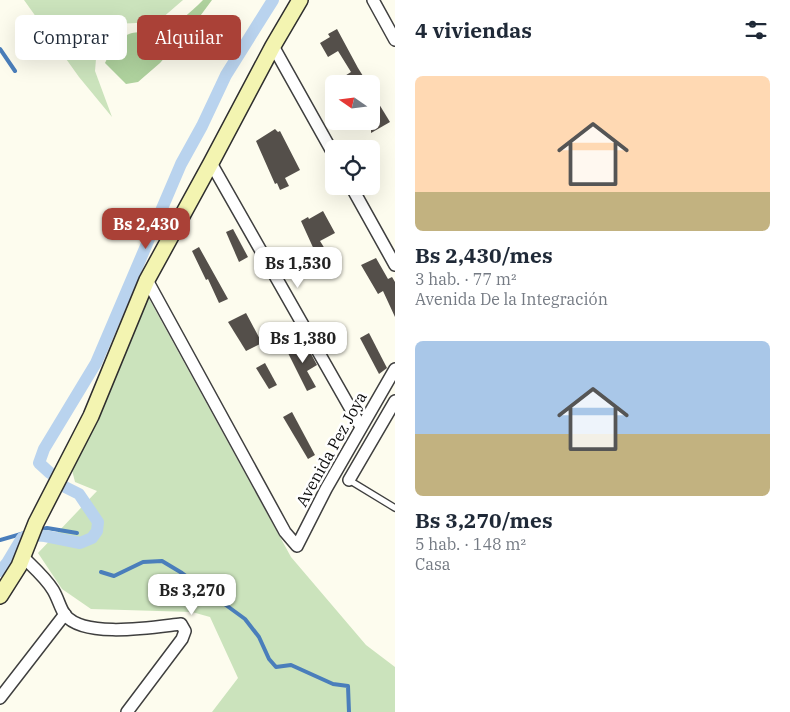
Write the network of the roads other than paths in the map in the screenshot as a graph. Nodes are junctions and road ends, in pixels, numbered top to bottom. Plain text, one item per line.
1 (300, 0) edge
2 (373, 0) edge
3 (395, 40) edge
4 (273, 46) junction
5 (325, 140) edge
6 (212, 163) junction
7 (356, 195) edge
8 (395, 265) edge
9 (146, 280) junction
10 (395, 369) edge
11 (395, 401) edge
12 (361, 427) junction
13 (349, 480) joint
14 (395, 508) edge
15 (25, 551) junction
16 (0, 596) edge
17 (64, 614) junction
18 (0, 698) edge
19 (127, 712) edge

1 - 4 street
2 - 3 street
4 - 5 street
4 - 6 street
6 - 9 street
6 - 12 street
7 - 8 street
9 - 12 street, Avenida Pez Joya
9 - 15 street
10 - 12 street, Avenida Pez Joya
11 - 13 street, Avenida Pez Joya
13 - 14 lane
15 - 16 street
15 - 17 street
17 - 18 street
17 - 19 street

